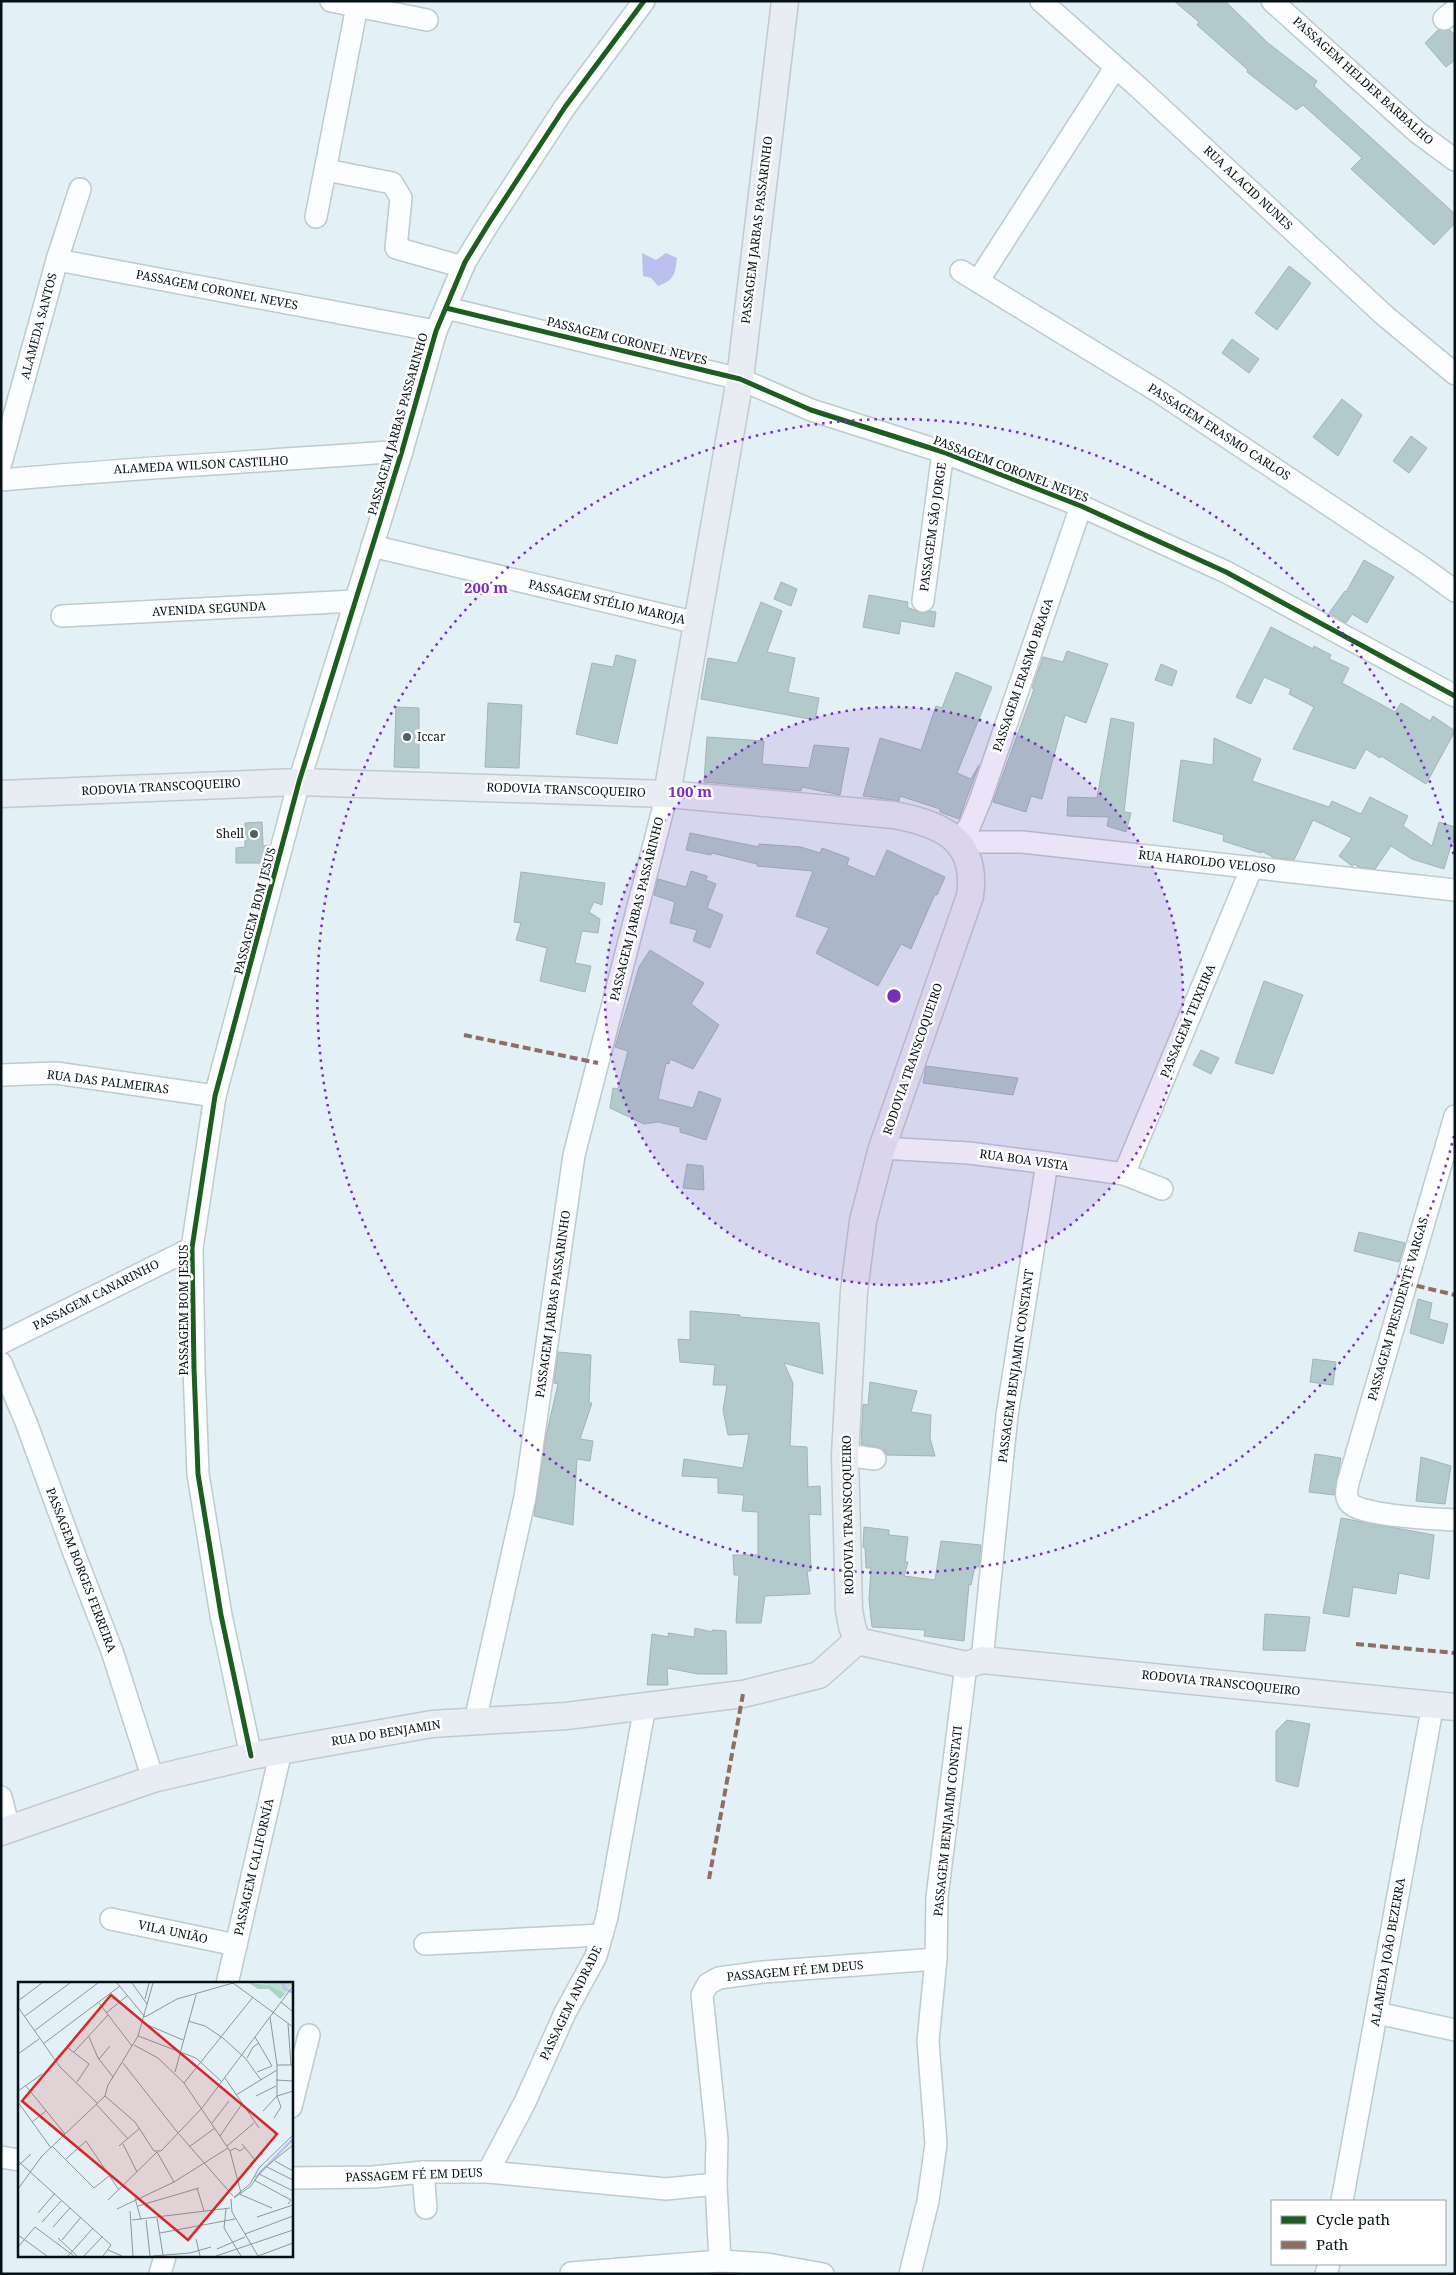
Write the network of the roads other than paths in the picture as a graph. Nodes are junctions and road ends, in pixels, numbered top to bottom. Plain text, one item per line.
1 (331, 1) edge
2 (644, 1) edge
3 (784, 1) edge
4 (1041, 1) edge
5 (1272, 1) edge
6 (357, 6) junction
7 (427, 20) dead end
8 (1114, 68) junction
9 (1455, 160) edge
10 (326, 170) junction
11 (80, 189) dead end
12 (316, 217) dead end
13 (58, 260) junction
14 (463, 266) junction
15 (446, 308) junction
16 (436, 331) junction
17 (1455, 374) edge
18 (740, 379) junction
19 (402, 450) junction
20 (943, 452) junction
21 (1, 463) edge
22 (1, 480) edge
23 (1081, 506) junction
24 (372, 546) junction
25 (1455, 591) edge
26 (355, 601) junction
27 (923, 601) dead end
28 (62, 616) dead end
29 (697, 623) junction
30 (1455, 696) edge
31 (299, 782) junction
32 (1, 794) edge
33 (667, 794) junction
34 (959, 842) junction
35 (1252, 867) junction
36 (1455, 890) edge
37 (1, 1075) edge
38 (215, 1096) junction
39 (1455, 1116) edge
40 (882, 1148) junction
41 (1047, 1162) junction
42 (1124, 1174) junction
43 (1162, 1189) dead end
44 (192, 1248) junction
45 (1, 1343) edge
46 (1, 1363) edge
47 (845, 1454) junction
48 (875, 1459) dead end
49 (1455, 1520) edge
50 (858, 1641) junction
51 (974, 1662) junction
52 (1444, 1705) edge
53 (645, 1706) junction
54 (475, 1722) junction
55 (281, 1751) junction
56 (251, 1756) junction
57 (153, 1779) junction
58 (1, 1797) edge
59 (5, 1830) edge
60 (111, 1919) dead end
61 (602, 1935) junction
62 (425, 1944) dead end
63 (236, 1945) junction
64 (936, 1959) junction
65 (227, 1982) edge
66 (1377, 2013) junction
67 (1455, 2030) edge
68 (309, 2035) dead end
69 (292, 2102) edge
70 (1, 2157) edge
71 (18, 2160) edge
72 (423, 2172) junction
73 (488, 2172) junction
74 (292, 2178) edge
75 (716, 2184) junction
76 (1342, 2200) edge
77 (426, 2208) dead end
78 (164, 2258) edge
79 (720, 2261) junction
80 (571, 2273) edge
81 (160, 2274) edge
82 (823, 2274) edge
83 (910, 2274) edge

1 - 6 street
2 - 14 street, PASSAGEM JARBAS PASSARINHO
3 - 18 main road, PASSAGEM JARBAS PASSARINHO
4 - 8 street, RUA ALACID NUNES
5 - 9 street, PASSAGEM HELDER BARBALHO
6 - 7 street
6 - 10 street
8 - 17 street, RUA ALACID NUNES
8 - 25 street, PASSAGEM ERASMO CARLOS
10 - 12 street
10 - 14 street
11 - 13 street, ALAMEDA SANTOS
13 - 16 street, PASSAGEM CORONEL NEVES
13 - 21 street, ALAMEDA SANTOS
14 - 15 street, PASSAGEM JARBAS PASSARINHO
15 - 16 street, PASSAGEM JARBAS PASSARINHO
15 - 18 street, PASSAGEM CORONEL NEVES
16 - 19 street, PASSAGEM JARBAS PASSARINHO
18 - 20 street, PASSAGEM CORONEL NEVES
18 - 29 main road, PASSAGEM JARBAS PASSARINHO
19 - 22 street, ALAMEDA WILSON CASTILHO
19 - 24 street, PASSAGEM JARBAS PASSARINHO
20 - 23 street, PASSAGEM CORONEL NEVES
20 - 27 street, PASSAGEM SÃO JORGE
23 - 30 street, PASSAGEM CORONEL NEVES
23 - 34 street, PASSAGEM ERASMO BRAGA
24 - 26 street, PASSAGEM JARBAS PASSARINHO
24 - 29 street, PASSAGEM STÉLIO MAROJA
26 - 28 street, AVENIDA SEGUNDA
26 - 31 street, PASSAGEM JARBAS PASSARINHO
29 - 33 main road, PASSAGEM JARBAS PASSARINHO
31 - 32 main road, RODOVIA TRANSCOQUEIRO
31 - 33 main road, RODOVIA TRANSCOQUEIRO
31 - 38 street, PASSAGEM BOM JESUS
33 - 34 main road, RODOVIA TRANSCOQUEIRO
33 - 54 street, PASSAGEM JARBAS PASSARINHO
34 - 35 street, RUA HAROLDO VELOSO
34 - 40 main road, RODOVIA TRANSCOQUEIRO
35 - 36 street, RUA HAROLDO VELOSO
35 - 42 street, PASSAGEM TEIXEIRA
37 - 38 street, RUA DAS PALMEIRAS
38 - 44 street, PASSAGEM BOM JESUS
39 - 49 street, PASSAGEM PRESIDENTE VARGAS
40 - 41 street, RUA BOA VISTA
40 - 47 main road, RODOVIA TRANSCOQUEIRO
41 - 42 street, RUA BOA VISTA
41 - 51 street, PASSAGEM BENJAMIN CONSTANT
42 - 43 street, RUA BOA VISTA
44 - 45 street, PASSAGEM CANARINHO
44 - 56 street, PASSAGEM BOM JESUS
46 - 57 street, PASSAGEM BORGES FERREIRA
47 - 48 street
47 - 50 main road, RODOVIA TRANSCOQUEIRO
50 - 51 main road, RODOVIA TRANSCOQUEIRO
50 - 53 main road, RUA DO BENJAMIN
51 - 52 main road, RODOVIA TRANSCOQUEIRO
51 - 64 street, PASSAGEM BENJAMIM CONSTATI
52 - 66 street, ALAMEDA JOÃO BEZERRA
53 - 54 main road, RUA DO BENJAMIN
53 - 61 street, PASSAGEM ANDRADE
54 - 55 main road, RUA DO BENJAMIN
55 - 56 main road, RUA DO BENJAMIN
55 - 63 street, PASSAGEM CALIFORNÍA
56 - 57 main road, RUA DO BENJAMIN
57 - 59 main road, RUA DO BENJAMIN
58 - 59 street
60 - 63 street, VILA UNIÃO
61 - 62 street
61 - 73 street, PASSAGEM ANDRADE
63 - 65 street, PASSAGEM CALIFORNÍA
64 - 75 street, PASSAGEM FÉ EM DEUS
64 - 83 street, PASSAGEM BENJAMIM CONSTATI
66 - 67 street
66 - 76 street, ALAMEDA JOÃO BEZERRA
68 - 69 street
70 - 71 street
72 - 73 street, PASSAGEM FÉ EM DEUS
72 - 74 street, PASSAGEM FÉ EM DEUS
72 - 77 street
73 - 75 street, PASSAGEM FÉ EM DEUS
75 - 79 street, PASSAGEM FÉ EM DEUS
78 - 81 street
79 - 80 street
79 - 82 street

